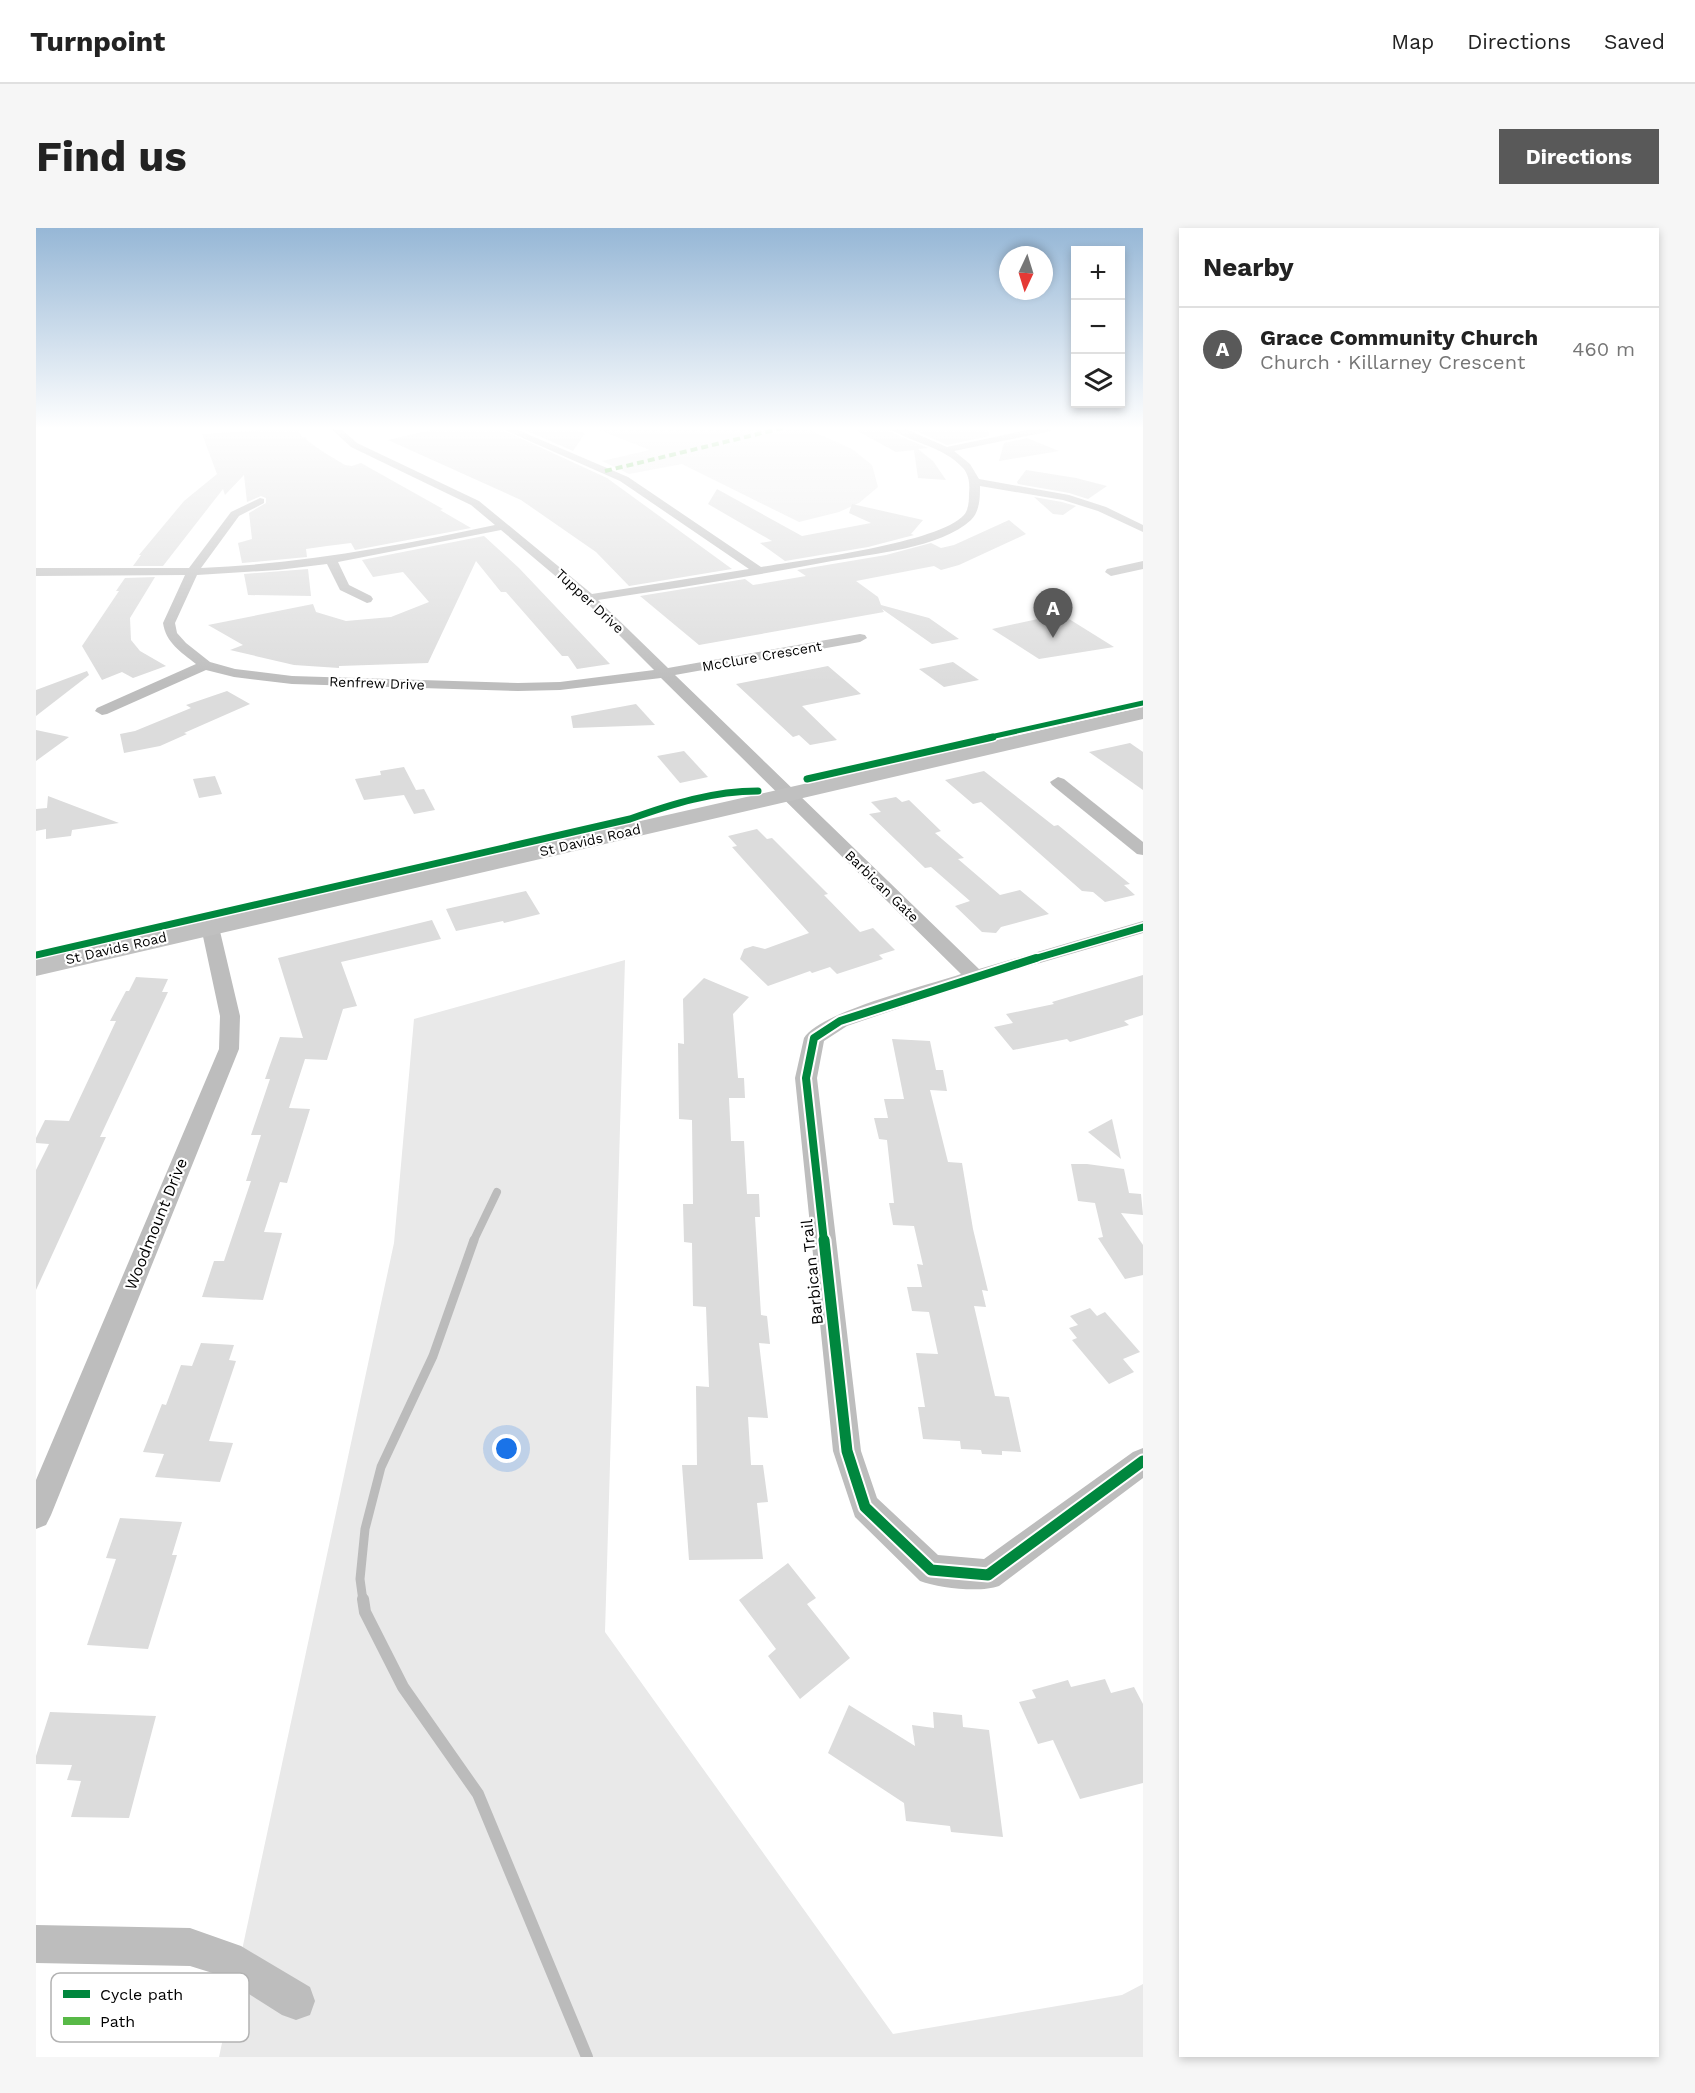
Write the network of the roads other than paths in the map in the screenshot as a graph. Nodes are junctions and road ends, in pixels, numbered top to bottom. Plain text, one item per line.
1 (238, 512) edge
2 (487, 512) edge
3 (673, 512) edge
4 (970, 512) edge
5 (1109, 512) edge
6 (505, 526) junction
7 (1143, 529) edge
8 (331, 559) junction
9 (1143, 565) edge
10 (36, 572) edge
11 (193, 572) junction
12 (760, 572) junction
13 (1111, 572) dead end
14 (589, 598) junction
15 (368, 599) dead end
16 (860, 638) dead end
17 (205, 665) junction
18 (665, 673) junction
19 (102, 711) dead end
20 (1143, 713) edge
21 (1058, 782) dead end
22 (788, 796) junction
23 (1143, 850) edge
24 (210, 927) junction
25 (1143, 927) edge
26 (36, 967) edge
27 (975, 976) junction
28 (1143, 1461) edge
29 (36, 1515) edge
30 (36, 1944) edge
31 (297, 2001) dead end

1 - 11 street, Renfrew Drive
2 - 6 street, Tupper Drive
3 - 12 street
4 - 12 street
5 - 7 street
6 - 8 street
6 - 14 street, Tupper Drive
8 - 11 street
8 - 15 street
9 - 13 street
10 - 11 street
11 - 17 street, Renfrew Drive
12 - 14 street
14 - 18 street, Tupper Drive
16 - 18 street, McClure Crescent
17 - 18 street, Renfrew Drive
17 - 19 street
18 - 22 street, Tupper Drive
20 - 22 main road, St Davids Road
21 - 23 street
22 - 24 main road, St Davids Road
22 - 27 street, Barbican Gate
24 - 26 main road, St Davids Road
24 - 29 street, Woodmount Drive
25 - 27 street, Barbican Trail
27 - 28 street, Barbican Trail
30 - 31 street

